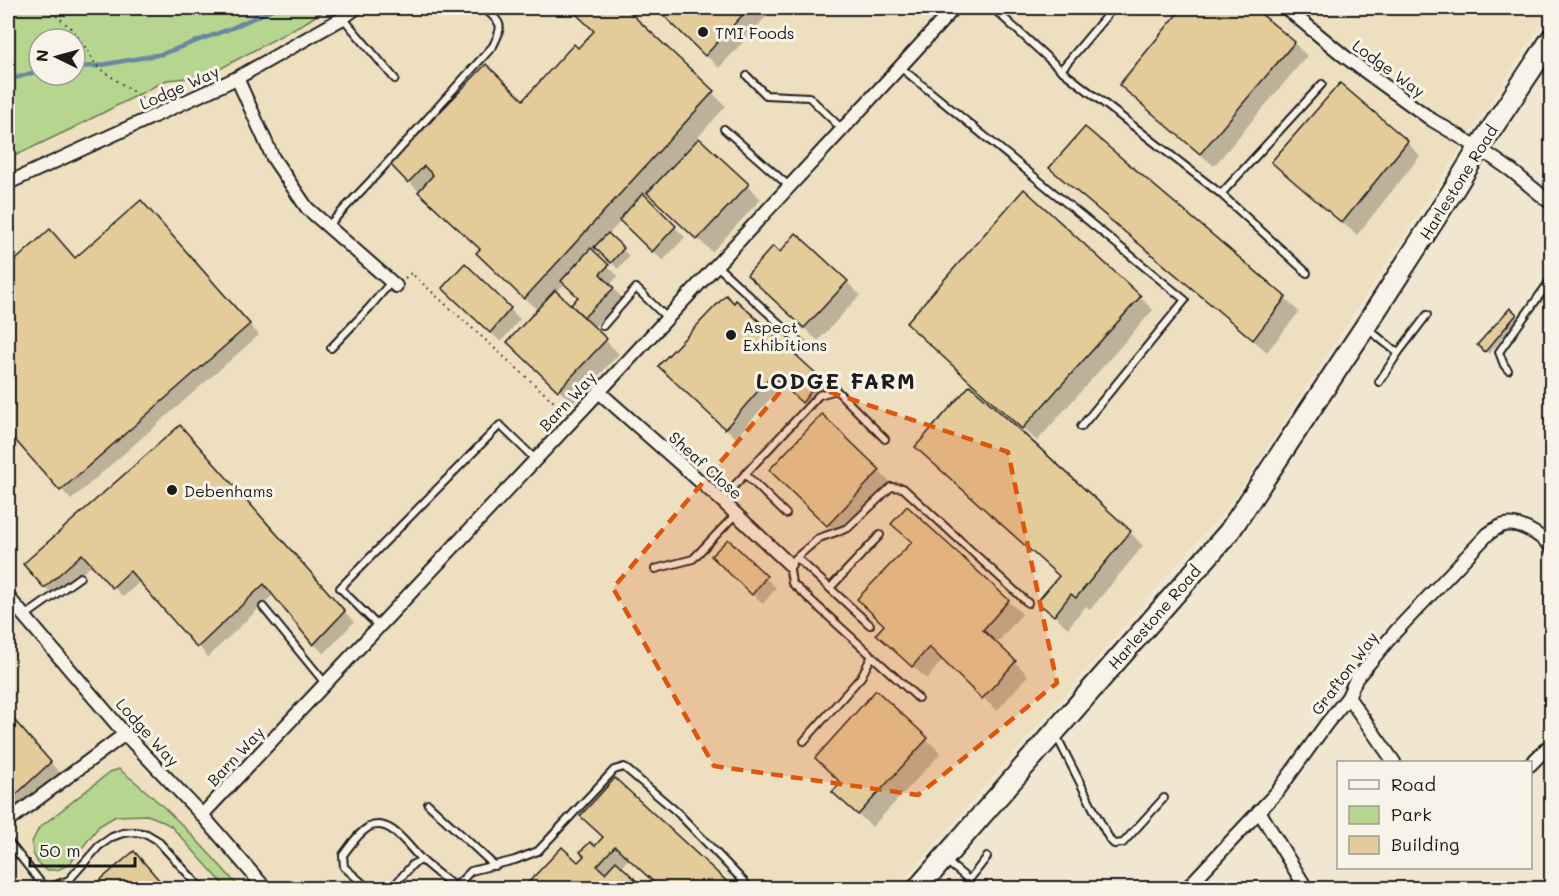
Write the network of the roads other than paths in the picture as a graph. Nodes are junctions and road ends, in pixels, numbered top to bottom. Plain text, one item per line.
1 (357, 8) edge
2 (484, 8) edge
3 (954, 8) edge
4 (993, 8) edge
5 (1113, 8) edge
6 (1286, 8) edge
7 (343, 18) junction
8 (1551, 38) edge
9 (900, 67) junction
10 (1061, 70) junction
11 (747, 76) dead end
12 (237, 78) junction
13 (395, 79) dead end
14 (1322, 84) dead end
15 (724, 129) dead end
16 (843, 129) junction
17 (1479, 148) junction
18 (8, 183) edge
19 (789, 187) junction
20 (1221, 194) junction
21 (1551, 204) edge
22 (328, 226) junction
23 (716, 266) junction
24 (1307, 273) dead end
25 (1551, 278) edge
26 (394, 284) joint
27 (1427, 315) dead end
28 (667, 318) junction
29 (603, 326) dead end
30 (1365, 327) junction
31 (331, 348) dead end
32 (808, 350) dead end
33 (1398, 353) junction
34 (1508, 370) dead end
35 (1379, 382) dead end
36 (599, 392) junction
37 (1081, 428) dead end
38 (885, 439) dead end
39 (536, 459) junction
40 (745, 474) junction
41 (721, 500) junction
42 (736, 514) junction
43 (786, 514) dead end
44 (880, 535) dead end
45 (1551, 546) edge
46 (793, 561) junction
47 (656, 568) dead end
48 (80, 577) dead end
49 (830, 588) junction
50 (8, 597) edge
51 (1028, 603) dead end
52 (262, 607) dead end
53 (25, 616) junction
54 (870, 625) dead end
55 (379, 626) junction
56 (872, 657) junction
57 (326, 683) junction
58 (1348, 697) junction
59 (918, 698) dead end
60 (1054, 732) junction
61 (125, 734) junction
62 (804, 741) dead end
63 (1551, 743) edge
64 (1393, 761) edge
65 (1532, 763) edge
66 (1164, 798) dead end
67 (428, 804) dead end
68 (1259, 811) junction
69 (202, 815) junction
70 (8, 821) edge
71 (8, 841) edge
72 (987, 856) dead end
73 (944, 859) junction
74 (422, 860) junction
75 (495, 866) junction
76 (969, 879) junction
77 (47, 888) edge
78 (201, 888) edge
79 (265, 888) edge
80 (368, 888) edge
81 (392, 888) edge
82 (454, 888) edge
83 (750, 888) edge
84 (918, 888) edge
85 (961, 888) edge
86 (1187, 888) edge
87 (1306, 888) edge

1 - 7 street, Lodge Way
2 - 22 lane
3 - 9 street, Barn Way
4 - 10 lane
5 - 10 lane
6 - 17 street, Lodge Way
7 - 12 street, Lodge Way
7 - 13 lane
8 - 17 main road, Harlestone Road
9 - 16 street, Barn Way
9 - 37 lane
10 - 20 lane
11 - 16 lane
12 - 18 street, Lodge Way
12 - 22 street
14 - 20 lane
15 - 19 lane
16 - 19 street, Barn Way
17 - 21 street, Lodge Way
17 - 30 main road, Harlestone Road
19 - 23 street, Barn Way
20 - 24 lane
22 - 26 street
23 - 28 street, Barn Way
23 - 32 lane
25 - 34 lane
26 - 31 lane
27 - 33 lane
28 - 29 lane
28 - 36 street, Barn Way
30 - 33 lane
30 - 60 main road, Harlestone Road
33 - 35 lane
36 - 39 street, Barn Way
36 - 41 street, Sheaf Close
38 - 40 lane
39 - 55 street, Barn Way
39 - 55 lane
40 - 41 lane
40 - 43 lane
41 - 42 street, Sheaf Close
42 - 46 street, Sheaf Close
42 - 47 lane
44 - 49 lane
45 - 58 street, Grafton Way
46 - 49 lane
46 - 51 lane
46 - 56 lane
48 - 53 lane
49 - 54 lane
50 - 53 street, Lodge Way
52 - 57 lane
53 - 61 street, Lodge Way
55 - 57 street, Barn Way
56 - 59 lane
56 - 62 lane
57 - 69 street, Barn Way
58 - 64 street
58 - 68 street, Grafton Way
60 - 66 lane
60 - 73 main road, Harlestone Road
61 - 69 street, Lodge Way
61 - 70 street
63 - 65 street
67 - 75 lane
68 - 86 street, Grafton Way
68 - 87 street
69 - 79 street, Lodge Way
71 - 77 lane
72 - 76 lane
73 - 76 lane
73 - 84 main road, Harlestone Road
74 - 80 lane
74 - 81 lane
74 - 82 lane
75 - 82 lane
75 - 83 lane
76 - 85 lane
77 - 78 lane

